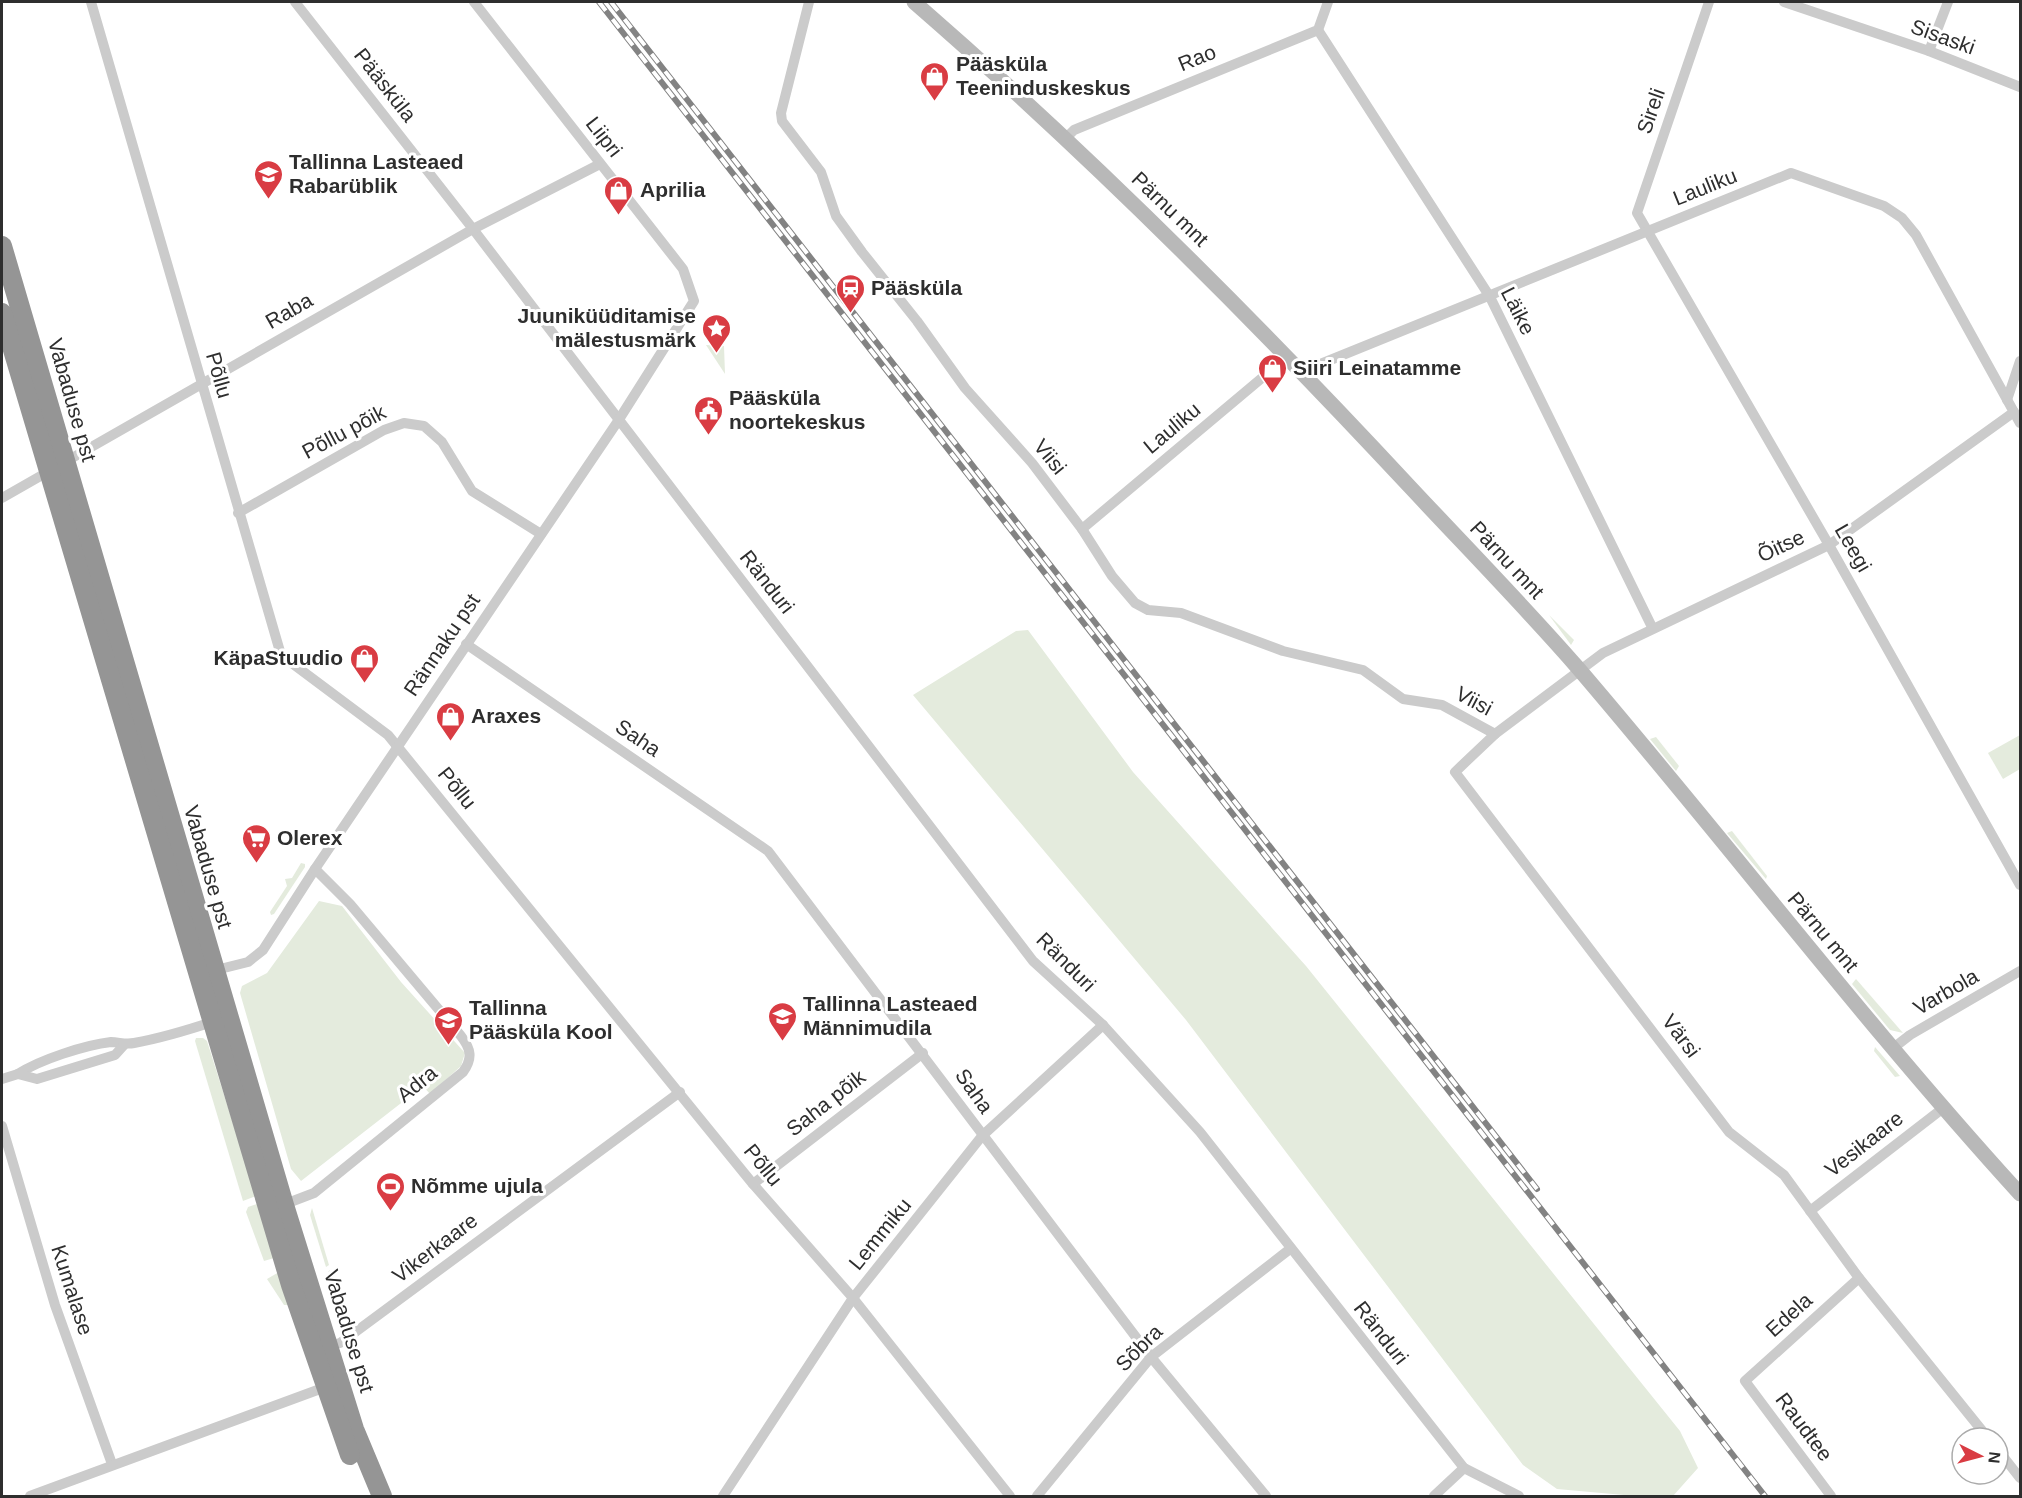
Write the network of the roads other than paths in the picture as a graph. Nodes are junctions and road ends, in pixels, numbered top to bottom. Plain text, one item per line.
1 (91, 2) edge
2 (295, 2) edge
3 (474, 2) edge
4 (810, 2) edge
5 (914, 2) edge
6 (1328, 2) edge
7 (1709, 2) edge
8 (1784, 2) edge
9 (1948, 2) edge
10 (1318, 30) junction
11 (1929, 51) junction
12 (2020, 87) edge
13 (1066, 138) junction
14 (600, 164) junction
15 (473, 229) junction
16 (1646, 233) junction
17 (2, 246) edge
18 (1490, 297) junction
19 (694, 301) joint
20 (2, 313) edge
21 (1287, 357) junction
22 (2020, 361) edge
23 (1307, 376) junction
24 (201, 383) junction
25 (2007, 400) junction
26 (2014, 412) junction
27 (618, 421) junction
28 (2020, 423) edge
29 (57, 468) junction
30 (2, 498) edge
31 (238, 513) junction
32 (1082, 529) junction
33 (541, 534) junction
34 (1829, 545) junction
35 (1652, 627) junction
36 (466, 644) junction
37 (1579, 670) junction
38 (1495, 734) junction
39 (398, 747) junction
40 (315, 869) junction
41 (2020, 885) edge
42 (2020, 971) edge
43 (205, 973) junction
44 (219, 1020) junction
45 (1103, 1025) junction
46 (1892, 1049) junction
47 (923, 1053) junction
48 (2, 1079) edge
49 (680, 1092) junction
50 (1942, 1109) junction
51 (2, 1126) edge
52 (982, 1136) junction
53 (753, 1185) junction
54 (2020, 1194) edge
55 (276, 1207) junction
56 (1810, 1211) junction
57 (1290, 1249) junction
58 (1859, 1278) junction
59 (853, 1298) junction
60 (328, 1346) junction
61 (1151, 1357) junction
62 (1745, 1381) joint
63 (332, 1384) junction
64 (1978, 1426) edge
65 (112, 1464) junction
66 (2010, 1465) edge
67 (1464, 1468) junction
68 (2020, 1478) edge
69 (30, 1497) edge
70 (369, 1497) edge
71 (382, 1497) edge
72 (723, 1497) edge
73 (1010, 1497) edge
74 (1037, 1497) edge
75 (1266, 1497) edge
76 (1434, 1497) edge
77 (1519, 1497) edge
78 (1831, 1497) edge

1 - 24 street, Põllu
2 - 15 street, Pääsküla
3 - 14 street, Liipri
4 - 32 street, Viisi
5 - 13 main road, Pärnu mnt
6 - 10 street
7 - 16 street, Sireli
8 - 11 street, Sisaski
9 - 11 street
10 - 13 street, Rao
10 - 18 street, Läike
11 - 12 street, Sisaski
13 - 21 main road, Pärnu mnt
14 - 15 street, Raba
14 - 19 street, Liipri
15 - 24 street, Raba
15 - 27 street, Pääsküla
16 - 18 street, Lauliku
16 - 25 street, Lauliku
16 - 34 street, Leegi
17 - 29 highway, Vabaduse pst
18 - 23 street, Lauliku
18 - 35 street, Läike
19 - 27 street, Rännaku pst
20 - 29 highway, Vabaduse pst
21 - 23 main road, Pärnu mnt
21 - 32 street, Lauliku
22 - 25 street
23 - 37 main road, Pärnu mnt
24 - 29 street, Raba
24 - 31 street, Põllu
25 - 26 street, Lauliku
26 - 28 street, Lauliku
26 - 34 street, Õitse
27 - 33 street, Rännaku pst
27 - 45 street, Ränduri
29 - 30 street, Raba
29 - 43 highway, Vabaduse pst
31 - 33 street, Põllu põik
31 - 39 street, Põllu
32 - 38 street, Viisi
33 - 36 street, Rännaku pst
34 - 35 street, Õitse
34 - 41 street, Leegi
35 - 37 street, Õitse
36 - 39 street, Rännaku pst
36 - 47 street, Saha
37 - 38 street, Värsi
37 - 46 main road, Pärnu mnt
38 - 56 street, Värsi
39 - 40 street, Rännaku pst
39 - 49 street, Põllu
40 - 43 street, Rännaku pst
40 - 55 street, Adra
42 - 46 street, Varbola
43 - 44 highway, Vabaduse pst
44 - 48 street
44 - 55 highway, Vabaduse pst
45 - 52 street, Lemmiku
45 - 57 street, Ränduri
46 - 50 main road, Pärnu mnt
47 - 52 street, Saha
47 - 53 street, Saha põik
49 - 53 street, Põllu
49 - 60 street, Vikerkaare
50 - 54 main road, Pärnu mnt
50 - 56 street, Vesikaare
51 - 65 street, Kumalase
52 - 59 street, Lemmiku
52 - 61 street, Saha
53 - 59 street, Põllu
55 - 60 highway, Vabaduse pst
55 - 63 highway, Vabaduse pst
56 - 58 street, Värsi
57 - 61 street, Sõbra
57 - 67 street, Ränduri
58 - 62 street, Edela
58 - 64 street, Värsi
59 - 72 street, Lemmiku
59 - 73 street, Põllu
60 - 63 highway, Vabaduse pst
61 - 74 street, Sõbra
61 - 75 street, Saha
62 - 78 street, Raudtee
63 - 65 street
63 - 70 highway, Vabaduse pst
63 - 71 highway, Vabaduse pst
65 - 69 street
66 - 68 street
67 - 76 street
67 - 77 street, Ränduri

